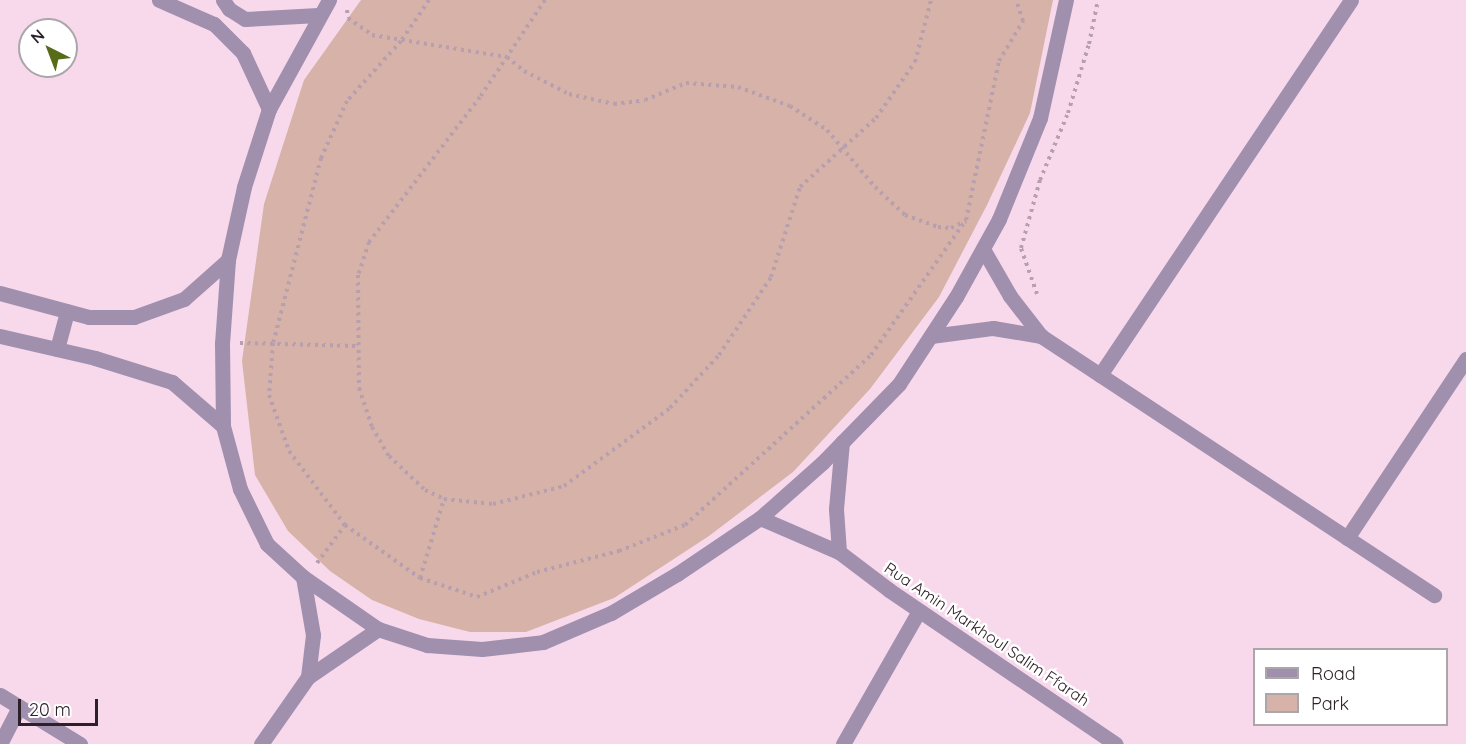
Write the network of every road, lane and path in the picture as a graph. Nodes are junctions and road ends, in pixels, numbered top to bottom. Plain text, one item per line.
1 (159, 0) edge
2 (328, 0) edge
3 (345, 0) edge
4 (429, 0) edge
5 (545, 0) edge
6 (931, 0) edge
7 (1016, 0) edge
8 (1066, 0) edge
9 (1098, 0) edge
10 (1351, 0) edge
11 (226, 5) edge
12 (318, 15) junction
13 (214, 24) junction
14 (401, 41) junction
15 (507, 57) junction
16 (269, 109) junction
17 (841, 150) junction
18 (966, 220) junction
19 (983, 249) junction
20 (228, 260) junction
21 (0, 293) edge
22 (1042, 303) dead end
23 (67, 311) junction
24 (0, 336) edge
25 (931, 336) junction
26 (1041, 336) junction
27 (222, 343) junction
28 (273, 343) junction
29 (358, 346) junction
30 (57, 349) junction
31 (1466, 359) edge
32 (1100, 375) junction
33 (223, 426) junction
34 (842, 442) junction
35 (444, 499) junction
36 (760, 518) junction
37 (345, 525) junction
38 (1347, 538) junction
39 (839, 552) junction
40 (303, 577) junction
41 (420, 578) junction
42 (1434, 595) dead end
43 (919, 611) junction
44 (378, 629) junction
45 (308, 677) junction
46 (0, 695) edge
47 (19, 707) junction
48 (0, 744) edge
49 (80, 744) edge
50 (261, 744) edge
51 (843, 744) edge
52 (1116, 744) edge

1 - 13 street
2 - 12 street
3 - 14 path
4 - 14 path
5 - 15 path
6 - 17 path
7 - 18 path
8 - 19 street
9 - 22 path
10 - 32 street
11 - 12 street
11 - 13 street
12 - 16 street
13 - 16 street
14 - 15 path
14 - 28 path
15 - 17 path
15 - 29 path
16 - 20 street
17 - 18 path
17 - 35 path
18 - 41 path
19 - 25 street
19 - 26 street
20 - 23 street
20 - 27 street
21 - 23 street
23 - 30 street
24 - 30 street
25 - 26 street
25 - 34 street
26 - 32 street
27 - 28 path
27 - 33 street
28 - 29 path
28 - 37 path
29 - 35 path
30 - 33 street
31 - 38 street
32 - 38 street
33 - 40 street
34 - 36 street
34 - 39 street
35 - 41 path
36 - 39 street, Rua Amin Markhoul Salim Ffarah
36 - 44 street
37 - 40 path
37 - 41 path
38 - 42 street
39 - 43 street, Rua Amin Markhoul Salim Ffarah
40 - 44 street
40 - 45 street
43 - 51 street
43 - 52 street, Rua Amin Markhoul Salim Ffarah
44 - 45 street
45 - 50 street
46 - 47 street
47 - 48 street
47 - 49 street

